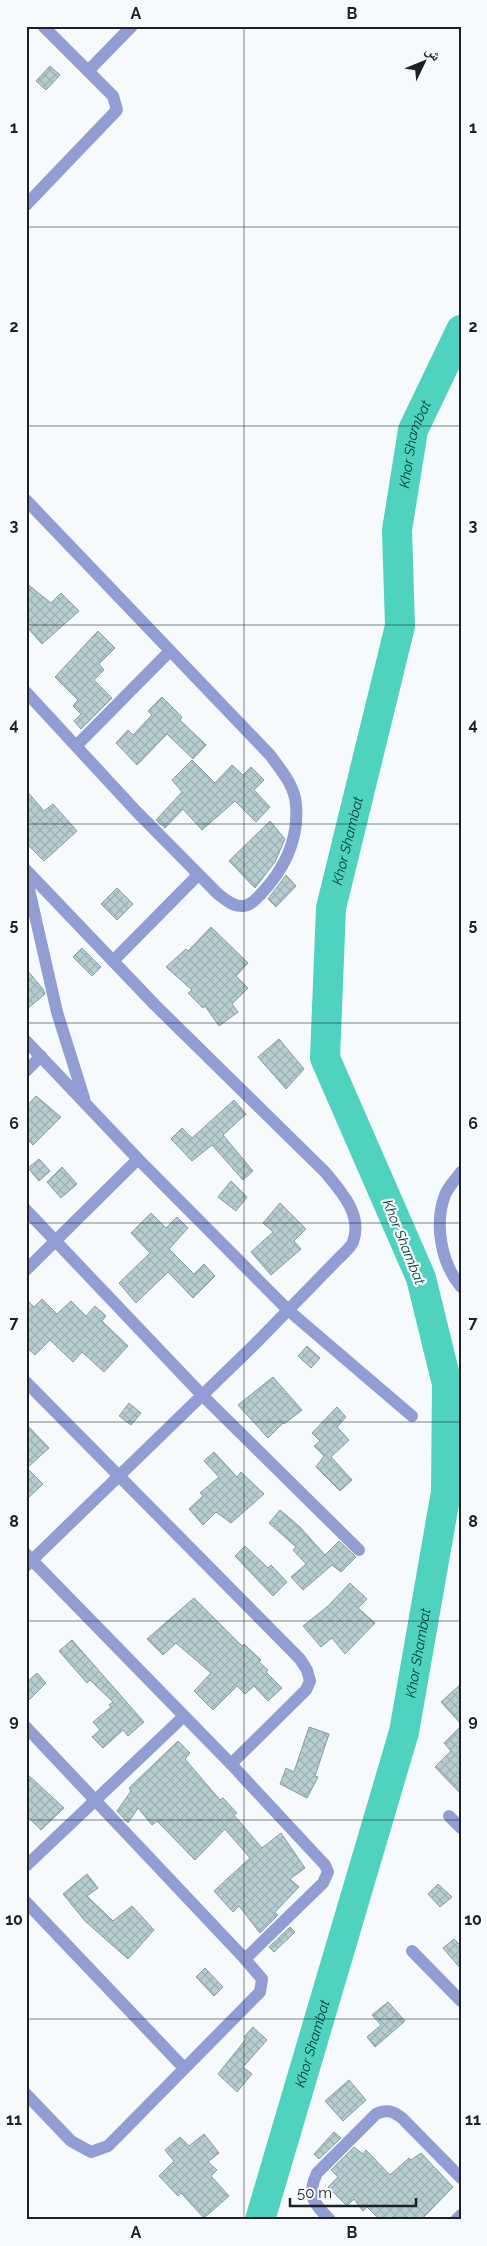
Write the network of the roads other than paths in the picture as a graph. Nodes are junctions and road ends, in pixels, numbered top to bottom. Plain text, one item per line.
1 (43, 26) edge
2 (132, 26) edge
3 (88, 71) junction
4 (29, 196) edge
5 (26, 500) edge
6 (169, 652) junction
7 (26, 692) edge
8 (77, 745) junction
9 (26, 870) edge
10 (198, 875) junction
11 (26, 876) edge
12 (113, 961) junction
13 (26, 1041) edge
14 (41, 1056) junction
15 (26, 1072) edge
16 (87, 1104) junction
17 (138, 1159) junction
18 (461, 1172) edge
19 (26, 1210) edge
20 (56, 1241) junction
21 (26, 1270) edge
22 (461, 1287) edge
23 (288, 1310) junction
24 (26, 1382) edge
25 (202, 1395) junction
26 (412, 1416) dead end
27 (119, 1477) junction
28 (358, 1550) dead end
29 (28, 1560) edge
30 (183, 1717) junction
31 (26, 1727) edge
32 (231, 1764) junction
33 (95, 1800) junction
34 (449, 1816) dead end
35 (461, 1828) edge
36 (26, 1866) edge
37 (26, 1902) edge
38 (412, 1951) dead end
39 (245, 1959) junction
40 (461, 2000) edge
41 (184, 2068) junction
42 (26, 2094) edge
43 (461, 2178) edge
44 (461, 2215) edge
45 (330, 2220) edge
46 (456, 2220) edge

1 - 3 street
2 - 3 street
3 - 4 street
5 - 6 street
6 - 8 street
6 - 10 street
7 - 8 street
8 - 10 street
9 - 12 street
10 - 12 street
11 - 16 street
12 - 23 street
13 - 14 street
14 - 15 street
14 - 16 street
16 - 17 street
17 - 20 street
17 - 23 street
18 - 22 street
19 - 20 street
20 - 21 street
20 - 25 street
23 - 25 street
23 - 26 street
24 - 27 street
25 - 27 street
25 - 28 street
27 - 29 street
27 - 32 street
29 - 30 street
30 - 32 street
30 - 33 street
31 - 33 street
32 - 39 street
33 - 36 street
33 - 39 street
34 - 35 street
37 - 41 street
38 - 40 street
39 - 41 street
41 - 42 street
43 - 45 street
44 - 46 street

